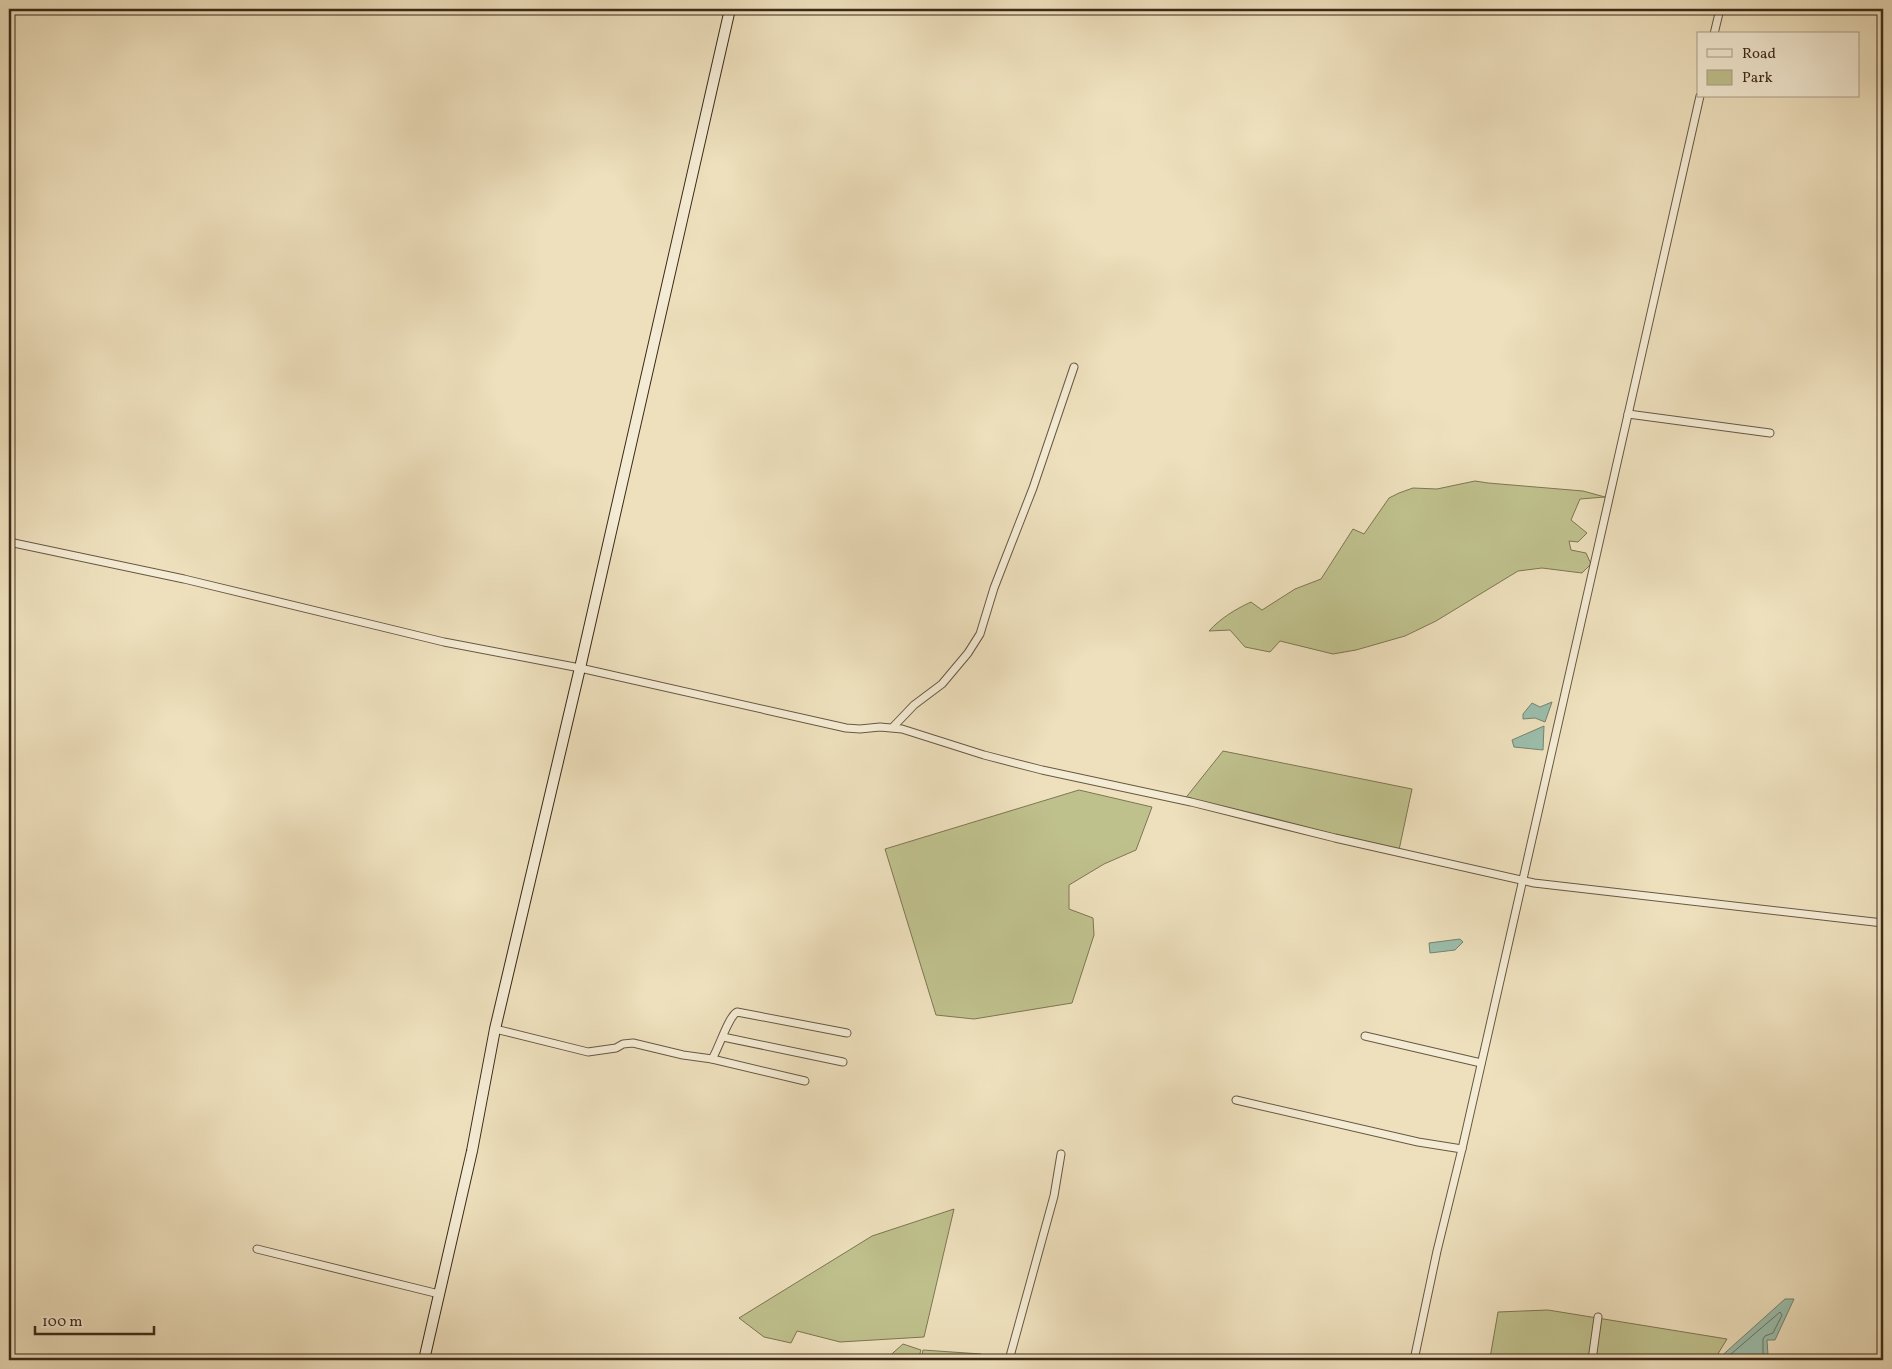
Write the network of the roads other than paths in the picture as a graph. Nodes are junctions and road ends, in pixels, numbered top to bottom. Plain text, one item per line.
1 (730, 9) edge
2 (1720, 9) edge
3 (1714, 32) edge
4 (1700, 98) edge
5 (1074, 367) dead end
6 (1628, 414) junction
7 (1770, 433) dead end
8 (9, 542) edge
9 (580, 668) junction
10 (893, 727) junction
11 (1522, 880) junction
12 (1883, 923) edge
13 (495, 1029) junction
14 (847, 1033) dead end
15 (1366, 1036) dead end
16 (723, 1038) junction
17 (712, 1059) junction
18 (843, 1062) dead end
19 (1481, 1063) junction
20 (805, 1081) dead end
21 (1236, 1100) dead end
22 (1462, 1149) junction
23 (1061, 1154) dead end
24 (257, 1249) dead end
25 (439, 1294) junction
26 (1598, 1317) dead end
27 (424, 1360) edge
28 (1009, 1360) edge
29 (1414, 1360) edge
30 (1592, 1360) edge

1 - 9 street
2 - 3 street
4 - 6 street
5 - 10 street
6 - 7 street
6 - 11 street
8 - 9 street
9 - 10 street
9 - 13 street
10 - 11 street
11 - 12 street
11 - 19 street
13 - 17 street
13 - 25 street
14 - 16 street
15 - 19 street
16 - 17 street
16 - 18 street
17 - 20 street
19 - 22 street
21 - 22 street
22 - 29 street
23 - 28 street
24 - 25 street
25 - 27 street
26 - 30 street

